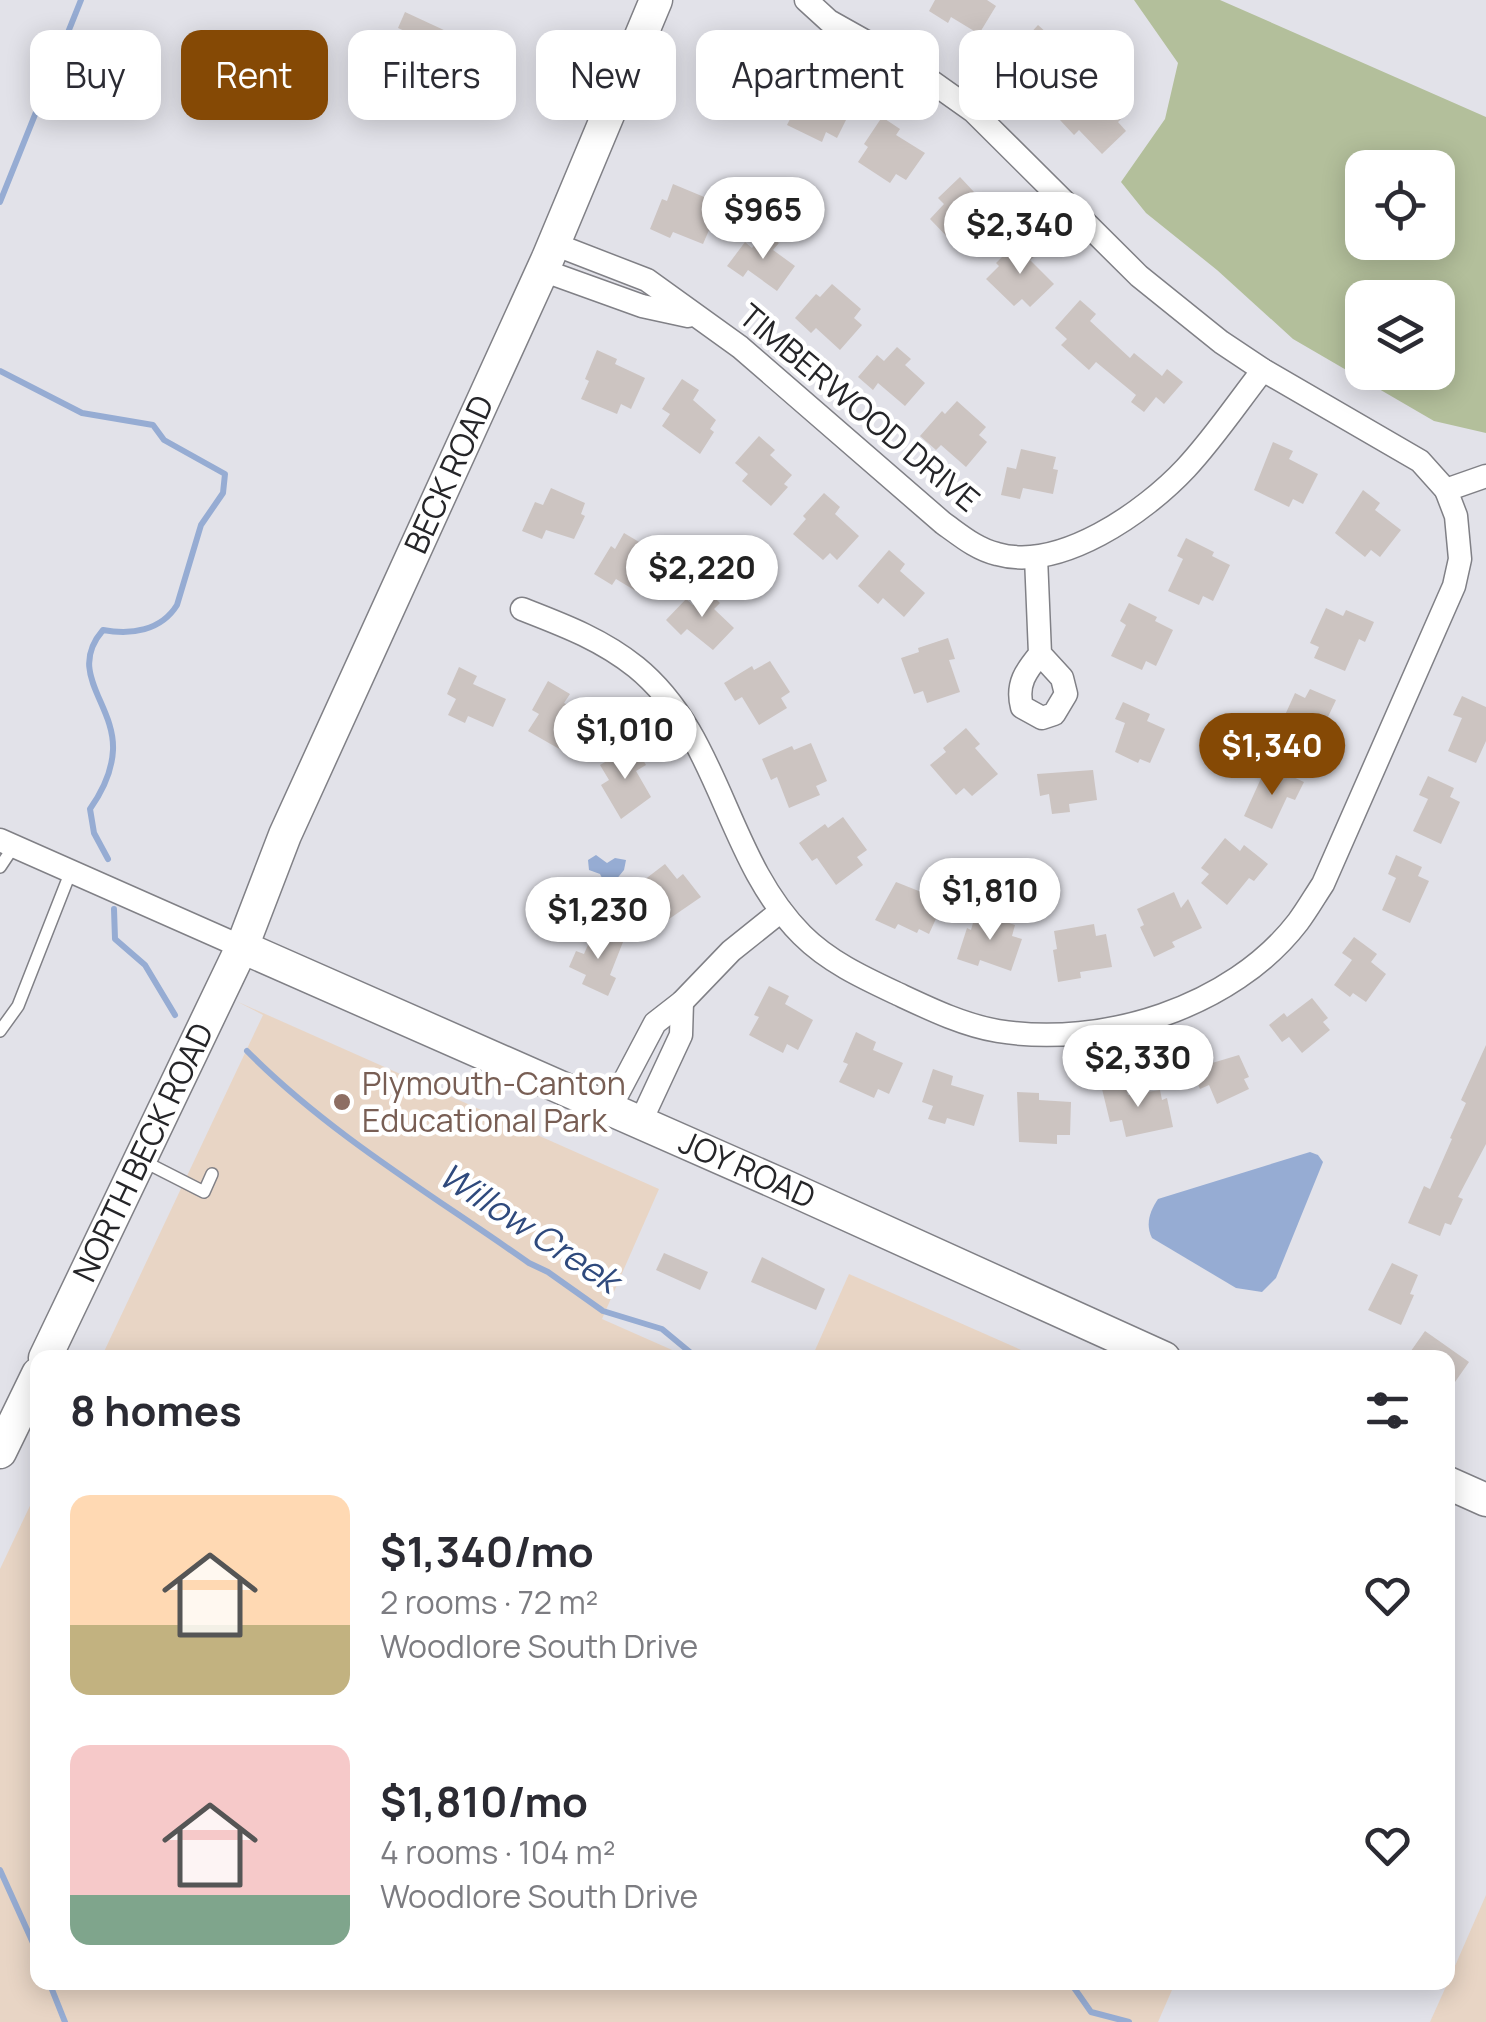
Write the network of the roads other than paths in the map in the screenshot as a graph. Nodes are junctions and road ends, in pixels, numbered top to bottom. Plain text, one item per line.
1 (656, 0) edge
2 (806, 0) edge
3 (548, 257) junction
4 (1263, 370) junction
5 (1486, 476) edge
6 (1446, 490) junction
7 (1036, 557) junction
8 (522, 609) dead end
9 (1040, 654) dead end
10 (7, 843) edge
11 (0, 867) edge
12 (72, 870) junction
13 (781, 911) junction
14 (242, 947) junction
15 (682, 1002) junction
16 (0, 1031) edge
17 (609, 1110) junction
18 (640, 1123) junction
19 (141, 1160) junction
20 (212, 1174) dead end
21 (50, 1350) edge
22 (1146, 1350) edge
23 (30, 1390) edge
24 (0, 1452) edge
25 (1455, 1486) edge
26 (1486, 1500) edge

1 - 3 main road, BECK ROAD
2 - 4 street
3 - 7 street, TIMBERWOOD DRIVE
3 - 14 main road, BECK ROAD
4 - 6 street
4 - 7 street, TIMBERWOOD DRIVE
5 - 6 street
6 - 13 street
7 - 9 street
8 - 13 street
10 - 11 lane
10 - 12 street, JOY ROAD
12 - 14 street, JOY ROAD
12 - 16 lane
13 - 15 street
14 - 17 main road, JOY ROAD
14 - 19 main road, NORTH BECK ROAD
15 - 17 street
15 - 18 street
17 - 18 main road, JOY ROAD
18 - 22 main road, JOY ROAD
19 - 20 lane
19 - 21 main road, NORTH BECK ROAD
23 - 24 main road
25 - 26 main road

